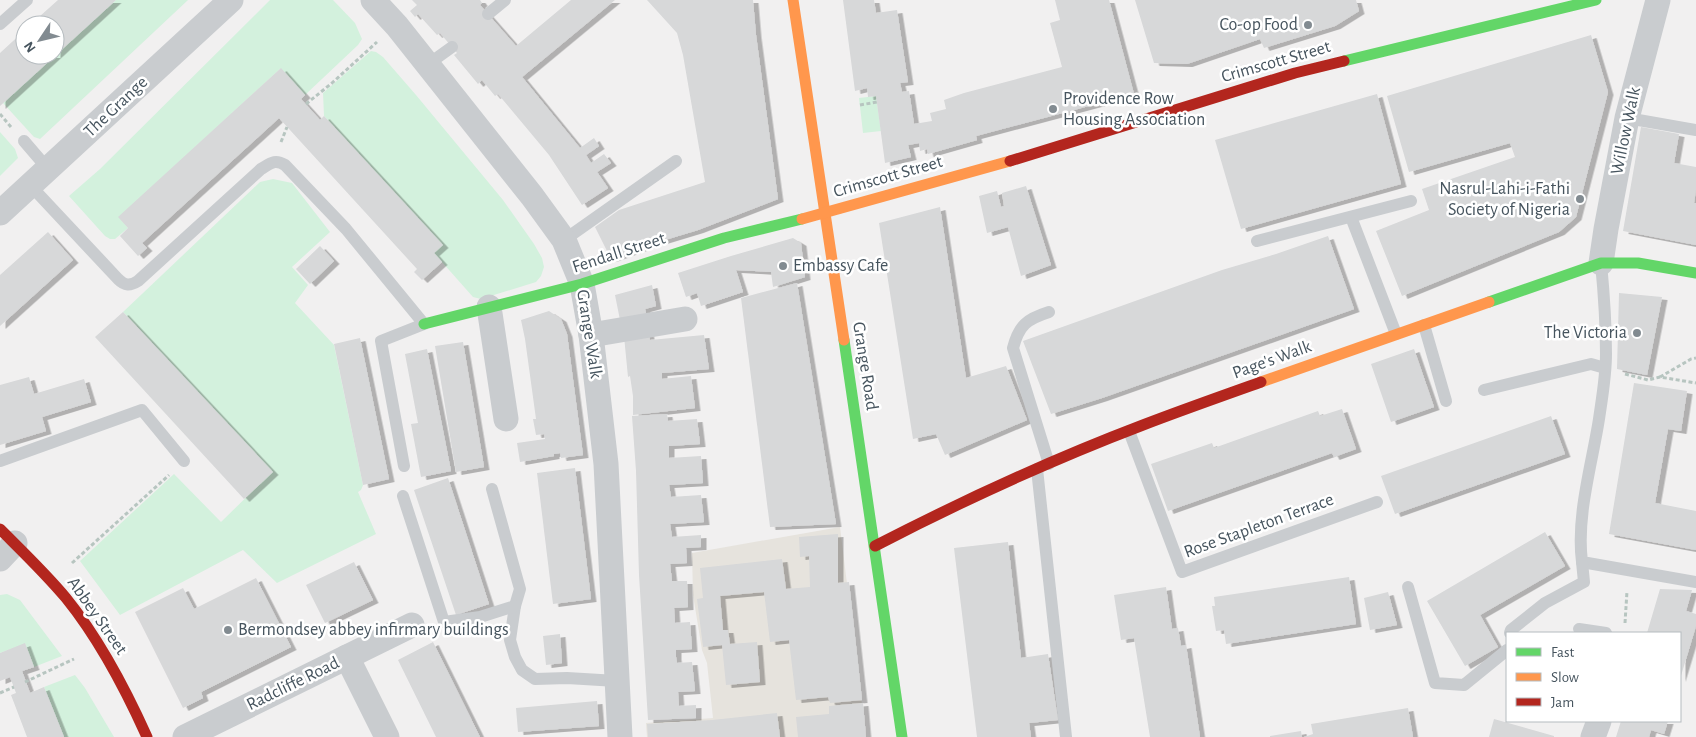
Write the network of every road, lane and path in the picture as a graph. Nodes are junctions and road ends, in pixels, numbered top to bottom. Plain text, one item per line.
1 (27, 0) edge
2 (231, 0) edge
3 (373, 0) edge
4 (505, 0) edge
5 (793, 0) edge
6 (1596, 0) edge
7 (1658, 0) edge
8 (488, 14) dead end
9 (0, 24) edge
10 (397, 26) junction
11 (452, 47) dead end
12 (427, 65) junction
13 (877, 102) dead end
14 (306, 104) dead end
15 (860, 105) dead end
16 (1627, 118) junction
17 (1696, 130) edge
18 (24, 141) dead end
19 (676, 161) dead end
20 (39, 177) junction
21 (1412, 201) dead end
22 (0, 213) edge
23 (824, 214) junction
24 (1351, 217) junction
25 (564, 240) junction
26 (1257, 241) dead end
27 (1602, 263) junction
28 (1696, 273) edge
29 (582, 284) junction
30 (489, 307) junction
31 (1049, 312) dead end
32 (685, 319) dead end
33 (424, 324) junction
34 (1424, 325) junction
35 (1396, 334) junction
36 (591, 335) junction
37 (1696, 358) edge
38 (1605, 368) junction
39 (1660, 377) junction
40 (1696, 383) edge
41 (1484, 390) dead end
42 (1446, 401) dead end
43 (506, 419) dead end
44 (1129, 431) junction
45 (0, 461) edge
46 (184, 461) joint
47 (404, 466) dead end
48 (1043, 466) junction
49 (492, 489) dead end
50 (403, 496) dead end
51 (1377, 502) dead end
52 (5, 544) edge
53 (875, 546) junction
54 (1582, 562) junction
55 (69, 566) dead end
56 (1624, 569) junction
57 (1696, 582) edge
58 (1408, 588) dead end
59 (515, 606) junction
60 (412, 624) dead end
61 (1625, 626) dead end
62 (1579, 629) dead end
63 (1510, 632) edge
64 (1599, 632) edge
65 (1506, 651) edge
66 (347, 657) junction
67 (74, 659) dead end
68 (617, 681) junction
69 (26, 682) dead end
70 (14, 687) dead end
71 (0, 694) edge
72 (1599, 722) edge
73 (147, 737) edge
74 (185, 737) edge
75 (387, 737) edge
76 (620, 737) edge
77 (902, 737) edge
78 (1066, 737) edge
79 (1593, 737) edge

1 - 9 lane
2 - 20 street, The Grange
3 - 10 street, Grange Walk
4 - 8 lane
5 - 23 street, Grange Road
6 - 23 street, Crimscott Street
7 - 16 street, Willow Walk
10 - 12 street, Grange Walk
10 - 14 path
11 - 12 lane
12 - 25 street, Grange Walk
13 - 15 path
16 - 17 lane
16 - 27 street, Willow Walk
18 - 20 lane
19 - 25 lane
20 - 22 street, The Grange
20 - 33 lane
21 - 24 lane
23 - 29 street, Fendall Street
23 - 53 street, Grange Road
24 - 26 lane
24 - 35 lane
25 - 29 street, Grange Walk
27 - 28 street, Page's Walk
27 - 34 street, Page's Walk
27 - 38 lane
29 - 30 street, Fendall Street
29 - 36 street, Grange Walk
30 - 33 street, Fendall Street
30 - 43 street
31 - 48 lane
32 - 36 street
33 - 47 lane
34 - 35 street, Page's Walk
34 - 42 lane
35 - 44 street, Page's Walk
36 - 68 street, Grange Walk
37 - 39 path
38 - 39 path
38 - 41 lane
38 - 54 lane
39 - 40 path
44 - 48 street, Page's Walk
44 - 51 lane, Rose Stapleton Terrace
45 - 46 lane
46 - 55 path
48 - 53 street, Page's Walk
48 - 78 lane
49 - 59 lane
50 - 59 lane
52 - 73 street, Abbey Street
53 - 77 street, Grange Road
54 - 56 lane
54 - 63 lane
56 - 57 lane
56 - 61 path
58 - 65 lane
59 - 68 lane
60 - 66 street
62 - 64 lane
66 - 74 street, Radcliffe Road
66 - 75 street, Radcliffe Road
67 - 69 path
68 - 76 street, Grange Walk
70 - 71 path
72 - 79 street

